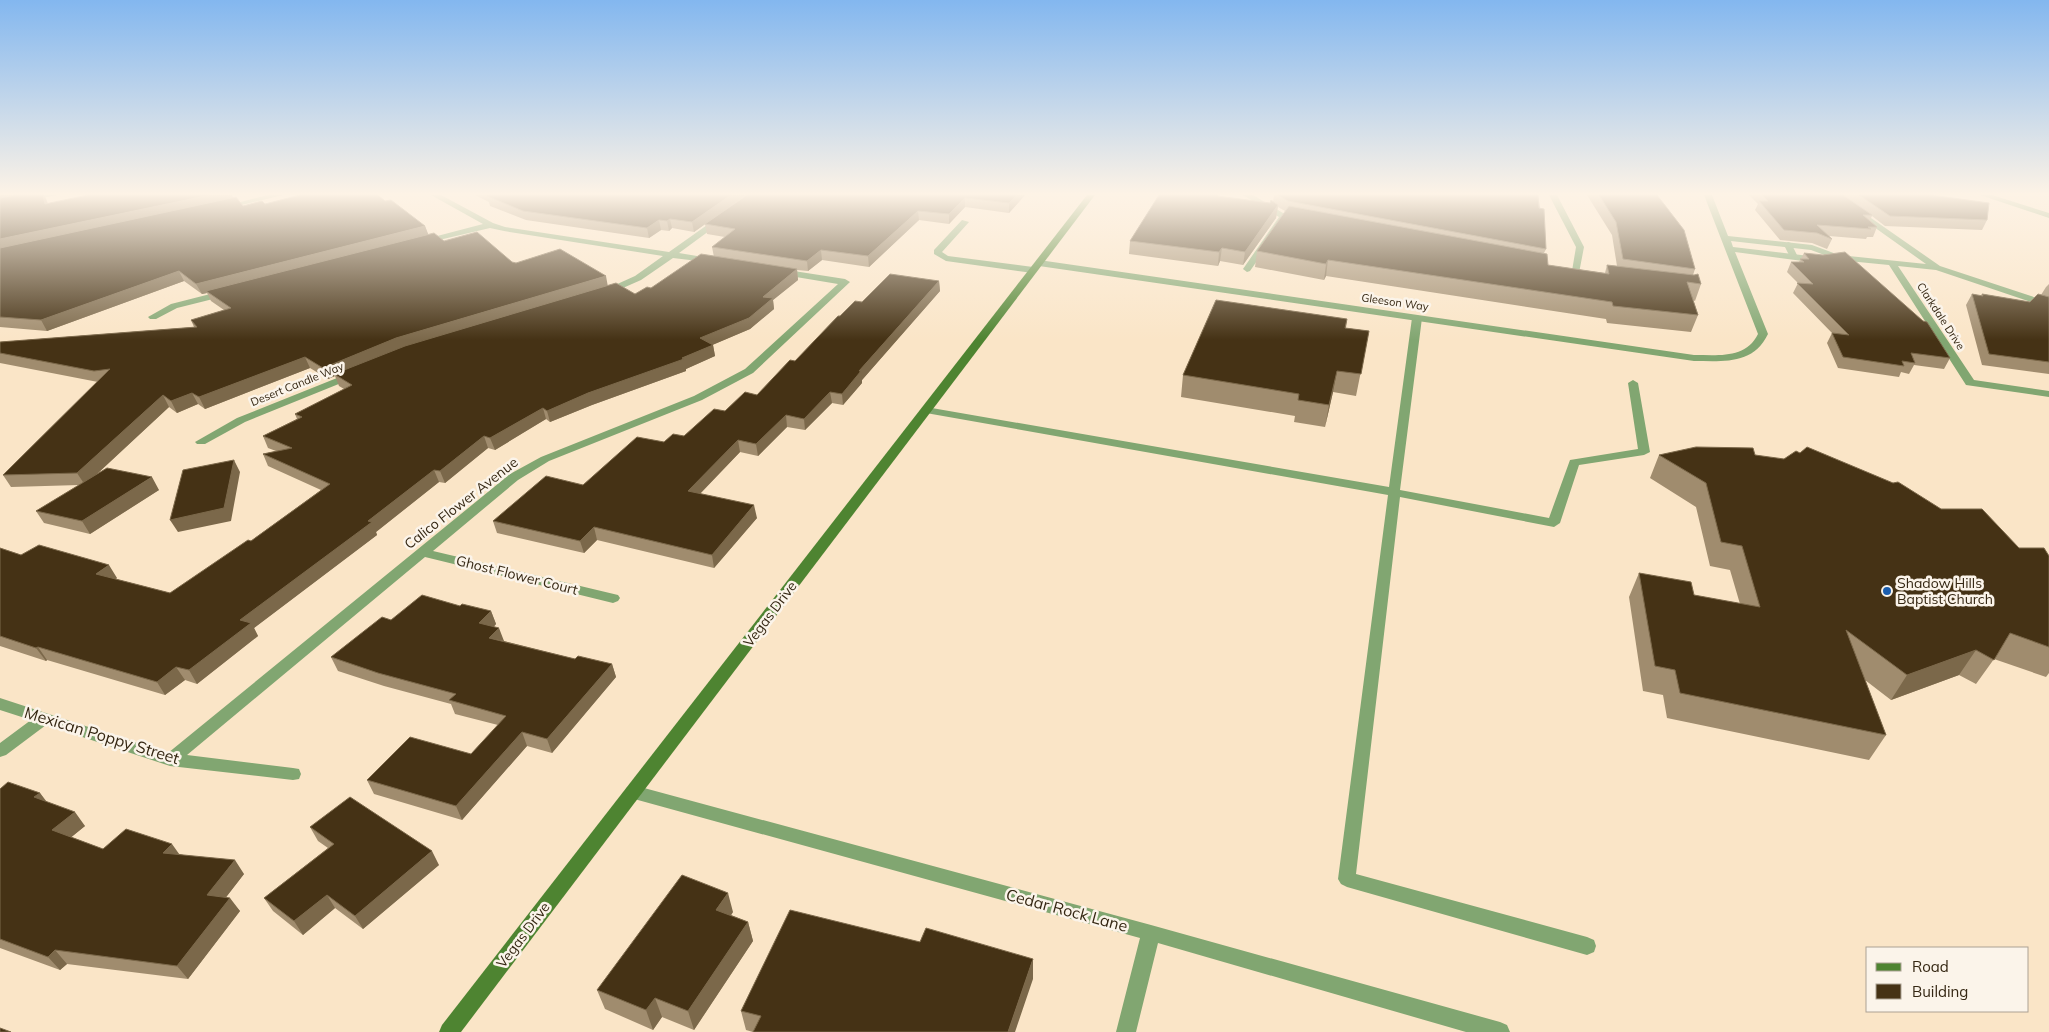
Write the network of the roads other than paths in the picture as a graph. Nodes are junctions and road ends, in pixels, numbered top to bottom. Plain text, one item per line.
1 (416, 243) edge
2 (594, 243) edge
3 (686, 243) edge
4 (946, 243) edge
5 (1054, 243) edge
6 (1265, 243) edge
7 (1578, 243) edge
8 (1727, 243) edge
9 (1771, 243) edge
10 (1902, 243) edge
11 (413, 244) edge
12 (1788, 245) junction
13 (1730, 249) junction
14 (670, 255) junction
15 (1838, 256) junction
16 (1794, 257) junction
17 (719, 262) edge
18 (1891, 262) junction
19 (1036, 267) junction
20 (1937, 268) junction
21 (1247, 269) edge
22 (1950, 269) dead end
23 (768, 270) edge
24 (1566, 270) edge
25 (232, 291) edge
26 (595, 296) edge
27 (2049, 305) edge
28 (153, 317) dead end
29 (1417, 318) junction
30 (360, 371) edge
31 (1633, 383) dead end
32 (2049, 394) edge
33 (926, 410) junction
34 (201, 442) dead end
35 (1394, 492) junction
36 (422, 552) junction
37 (613, 598) dead end
38 (0, 704) edge
39 (45, 718) junction
40 (0, 751) edge
41 (170, 760) junction
42 (293, 774) dead end
43 (633, 792) junction
44 (1151, 933) junction
45 (1588, 946) dead end
46 (449, 1032) edge
47 (1126, 1032) edge
48 (1500, 1032) edge

1 - 11 street
2 - 14 street
3 - 14 street
4 - 19 street, Gleeson Way
5 - 19 main road, Vegas Drive
6 - 21 street
7 - 24 street
8 - 13 street
9 - 12 street
10 - 20 street
12 - 15 street
12 - 16 street
13 - 16 street
13 - 29 street, Gleeson Way
14 - 17 street
14 - 26 street
15 - 16 street
15 - 18 street
18 - 20 street
18 - 32 street, Clarkdale Drive
19 - 29 street, Gleeson Way
19 - 33 main road, Vegas Drive
20 - 22 street
20 - 27 street
23 - 36 street, Calico Flower Avenue
25 - 28 street
29 - 35 street
30 - 34 street, Desert Candle Way
31 - 35 street
33 - 35 street
33 - 43 main road, Vegas Drive
35 - 45 street
36 - 37 street, Ghost Flower Court
36 - 41 street, Calico Flower Avenue
38 - 39 street, Mexican Poppy Street
39 - 40 street
39 - 41 street, Mexican Poppy Street
41 - 42 street, Mexican Poppy Street
43 - 44 street, Cedar Rock Lane
43 - 46 main road, Vegas Drive
44 - 47 street
44 - 48 street, Cedar Rock Lane

